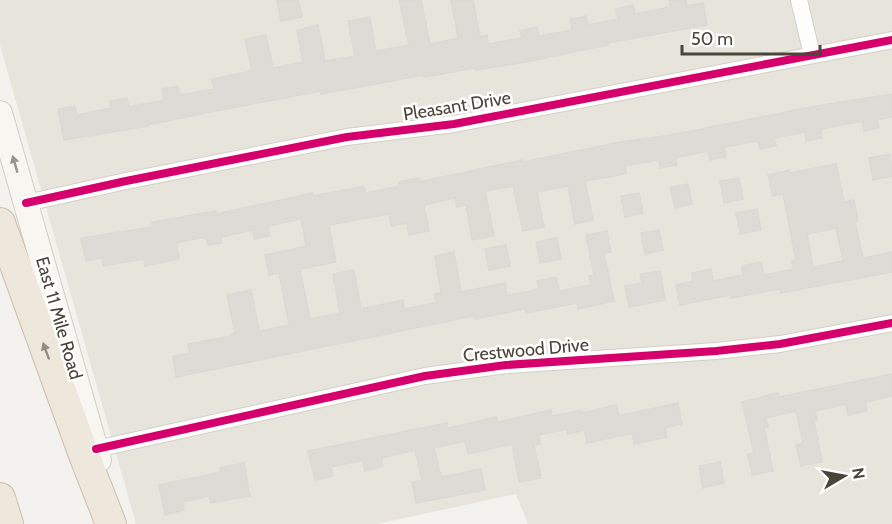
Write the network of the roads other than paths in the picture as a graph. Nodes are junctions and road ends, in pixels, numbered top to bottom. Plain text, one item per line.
1 (799, 0) edge
2 (892, 40) edge
3 (812, 55) junction
4 (0, 113) edge
5 (26, 203) junction
6 (0, 223) edge
7 (892, 323) edge
8 (96, 449) junction
9 (0, 498) edge
10 (8, 524) edge
11 (112, 524) edge

1 - 3 street
2 - 3 street, Pleasant Drive
3 - 5 street, Pleasant Drive
5 -> 4 main road, East 11 Mile Road
5 - 8 main road, East 11 Mile Road
11 -> 6 highway
7 - 8 street, Crestwood Drive
8 - 11 main road, East 11 Mile Road
9 - 10 highway

